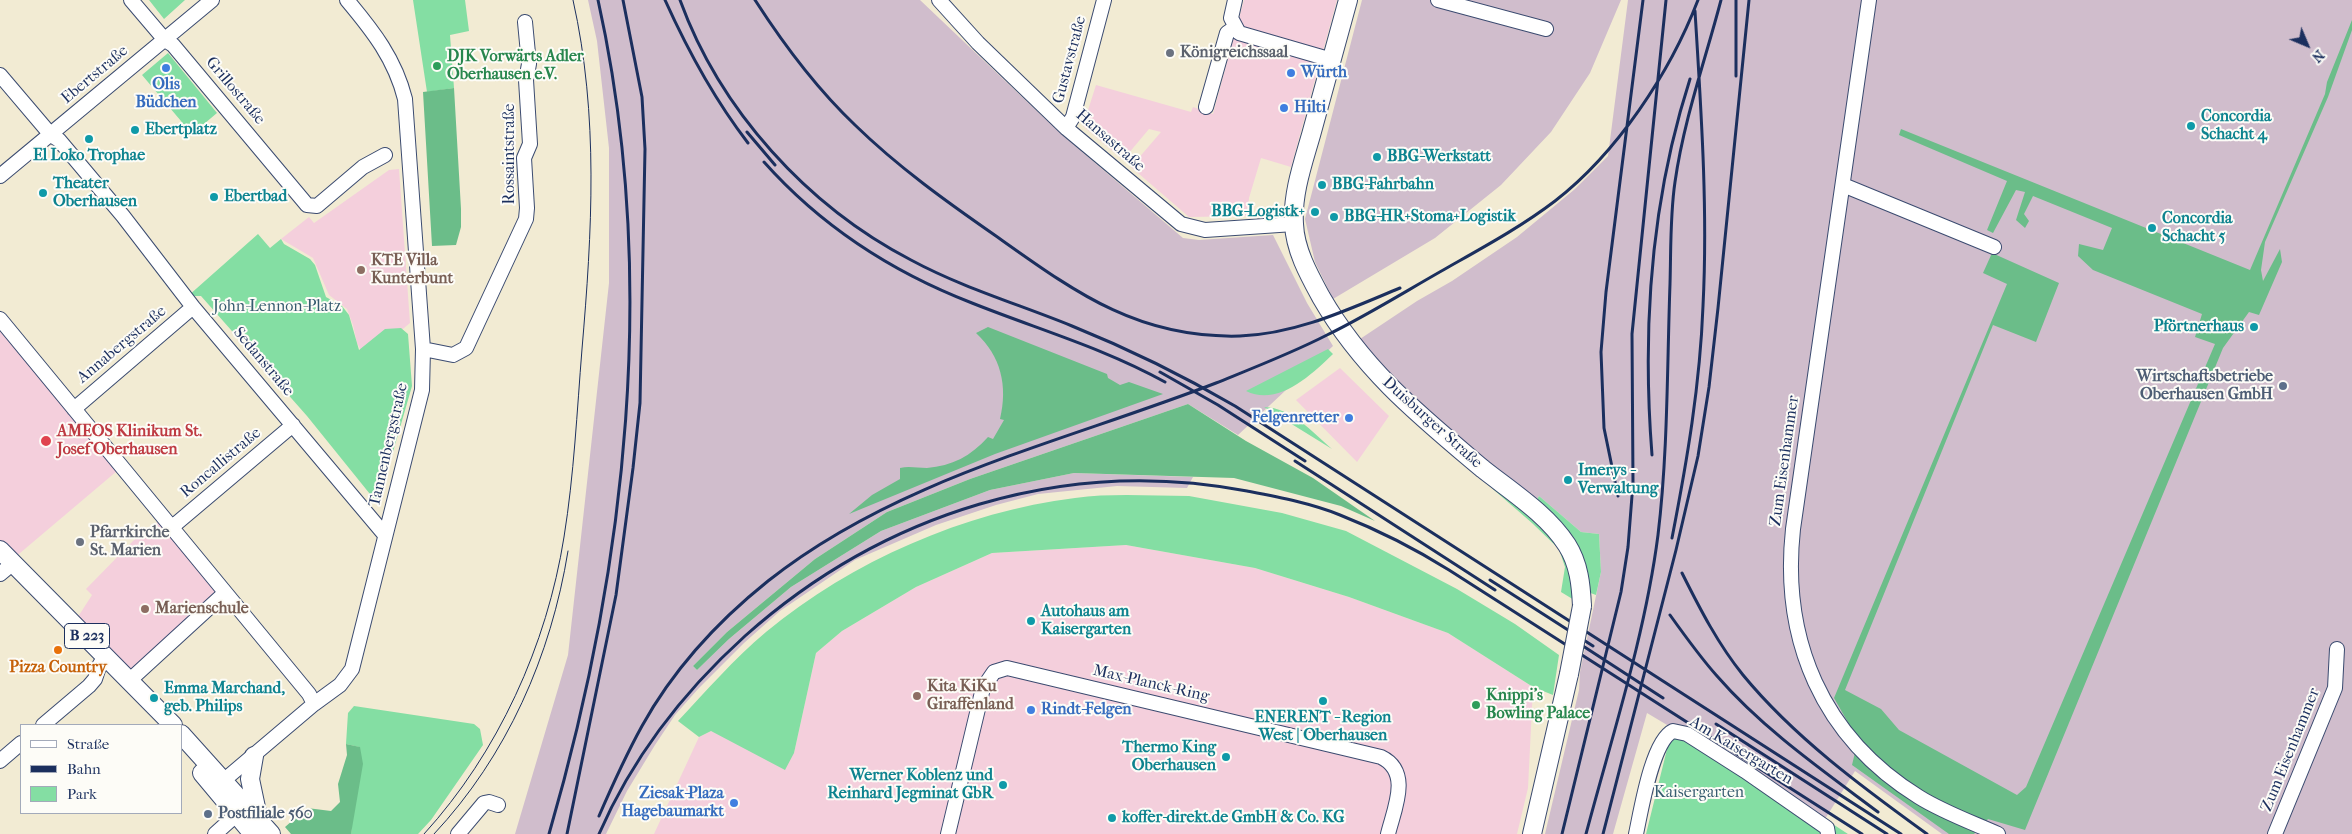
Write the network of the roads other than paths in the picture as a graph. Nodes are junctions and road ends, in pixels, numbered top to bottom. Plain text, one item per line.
1 (131, 0) edge
2 (212, 0) edge
3 (347, 0) edge
4 (939, 0) edge
5 (1104, 0) edge
6 (1235, 0) edge
7 (1348, 0) edge
8 (1438, 0) edge
9 (1869, 0) edge
10 (525, 22) dead end
11 (1234, 28) junction
12 (1546, 29) dead end
13 (165, 40) junction
14 (1332, 60) junction
15 (0, 75) edge
16 (1206, 107) dead end
17 (1066, 128) junction
18 (55, 137) junction
19 (385, 155) dead end
20 (0, 176) edge
21 (1843, 185) junction
22 (1294, 224) junction
23 (1994, 248) dead end
24 (193, 307) junction
25 (0, 319) edge
26 (423, 349) junction
27 (74, 409) junction
28 (293, 426) junction
29 (171, 528) junction
30 (385, 535) junction
31 (0, 550) edge
32 (2, 568) edge
33 (225, 593) junction
34 (2338, 648) dead end
35 (100, 664) junction
36 (130, 680) junction
37 (314, 704) junction
38 (44, 724) edge
39 (156, 724) edge
40 (172, 724) edge
41 (182, 735) edge
42 (20, 744) edge
43 (182, 752) edge
44 (254, 756) junction
45 (0, 761) edge
46 (220, 785) junction
47 (498, 805) dead end
48 (236, 815) junction
49 (256, 827) edge
50 (215, 834) edge
51 (271, 834) edge
52 (458, 834) edge
53 (948, 834) edge
54 (1388, 834) edge
55 (1532, 834) edge
56 (1636, 834) edge
57 (1828, 834) edge
58 (1998, 834) edge
59 (2275, 834) edge

1 - 13 street, Grillostraße
2 - 13 street, Ebertstraße
3 - 26 street, Tannenbergstraße
4 - 17 street, Hansastraße
5 - 17 street, Gustavstraße
6 - 11 street
7 - 14 main road, Duisburger Straße
8 - 12 street
9 - 21 street, Zum Eisenhammer
10 - 26 street, Rossaintstraße
11 - 14 street
11 - 16 street
13 - 18 street, Ebertstraße
13 - 19 street, Grillostraße
14 - 22 main road, Duisburger Straße
15 - 18 street
17 - 22 street, Hansastraße
18 - 20 street, Ebertstraße
18 - 24 street, Sedanstraße
21 - 23 street
21 - 58 street, Zum Eisenhammer
22 - 55 main road, Duisburger Straße, bridge
24 - 27 street, Annabergstraße
24 - 28 street, Sedanstraße
25 - 27 street
26 - 30 street, Tannenbergstraße
27 - 29 street
28 - 29 street, Roncallistraße
28 - 30 street, Sedanstraße
29 - 33 street
30 - 37 street, Tannenbergstraße
31 - 36 main road, B 223
32 - 35 main road, B 223
33 - 36 street
33 - 37 street
34 - 59 street, Zum Eisenhammer
35 - 38 street
35 - 39 main road, B 223
36 - 40 main road, B 223
37 - 44 street, Tannenbergstraße
41 - 46 main road
42 - 45 street
43 - 46 main road
44 - 46 street, Tannenbergstraße
44 - 49 main road
46 - 48 main road
46 - 49 main road
47 - 52 street
48 - 49 main road
48 - 50 street
49 - 51 main road
53 - 54 street, Max-Planck-Ring
56 - 57 street, Am Kaisergarten

